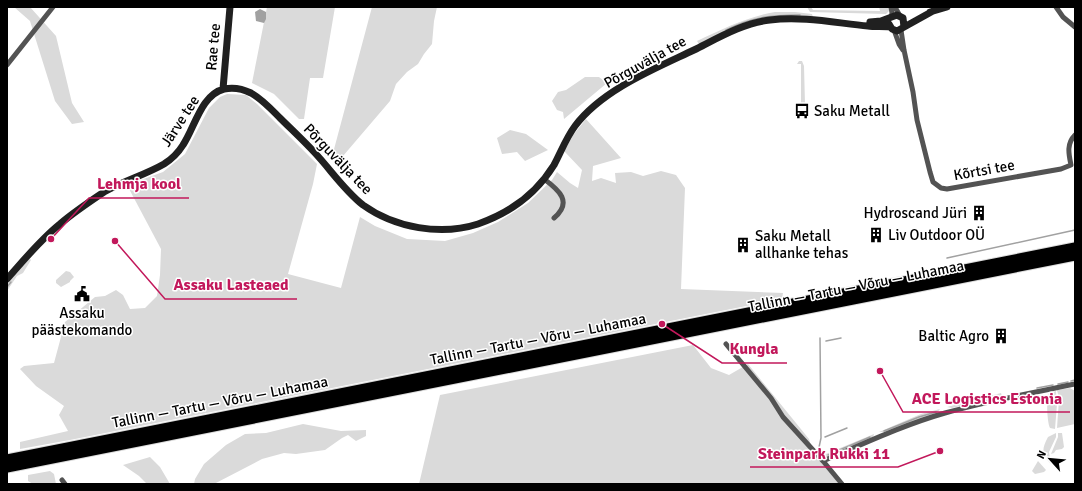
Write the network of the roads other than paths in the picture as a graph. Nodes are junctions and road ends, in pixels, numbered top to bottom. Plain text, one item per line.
1 (53, 7) edge
2 (230, 7) edge
3 (890, 7) edge
4 (895, 7) edge
5 (947, 7) edge
6 (1056, 7) edge
7 (933, 11) junction
8 (891, 17) junction
9 (901, 17) junction
10 (848, 23) junction
11 (1075, 27) edge
12 (897, 29) junction
13 (7, 65) edge
14 (223, 89) junction
15 (1075, 135) edge
16 (544, 179) junction
17 (554, 218) dead end
18 (1075, 247) edge
19 (1075, 256) edge
20 (7, 279) edge
21 (726, 344) dead end
22 (1075, 384) edge
23 (7, 459) edge
24 (823, 461) junction
25 (7, 468) edge
26 (842, 484) edge

1 - 13 street
2 - 14 street, Rae tee
3 - 8 street
4 - 9 street
5 - 7 street
6 - 11 street
7 - 9 street
7 - 12 street
8 - 9 street, Põrguvälja tee
8 - 10 street, Põrguvälja tee
8 - 12 street
9 - 12 street
10 - 12 street, Põrguvälja tee
10 - 16 street, Põrguvälja tee
12 - 15 street, Kõrtsi tee
14 - 16 street, Põrguvälja tee
14 - 20 street, Järve tee
16 - 17 street
18 - 23 highway, Tallinn — Tartu — Võru — Luhamaa
19 - 25 highway, Tallinn — Tartu — Võru — Luhamaa
21 - 24 street
22 - 24 street
24 - 26 street

